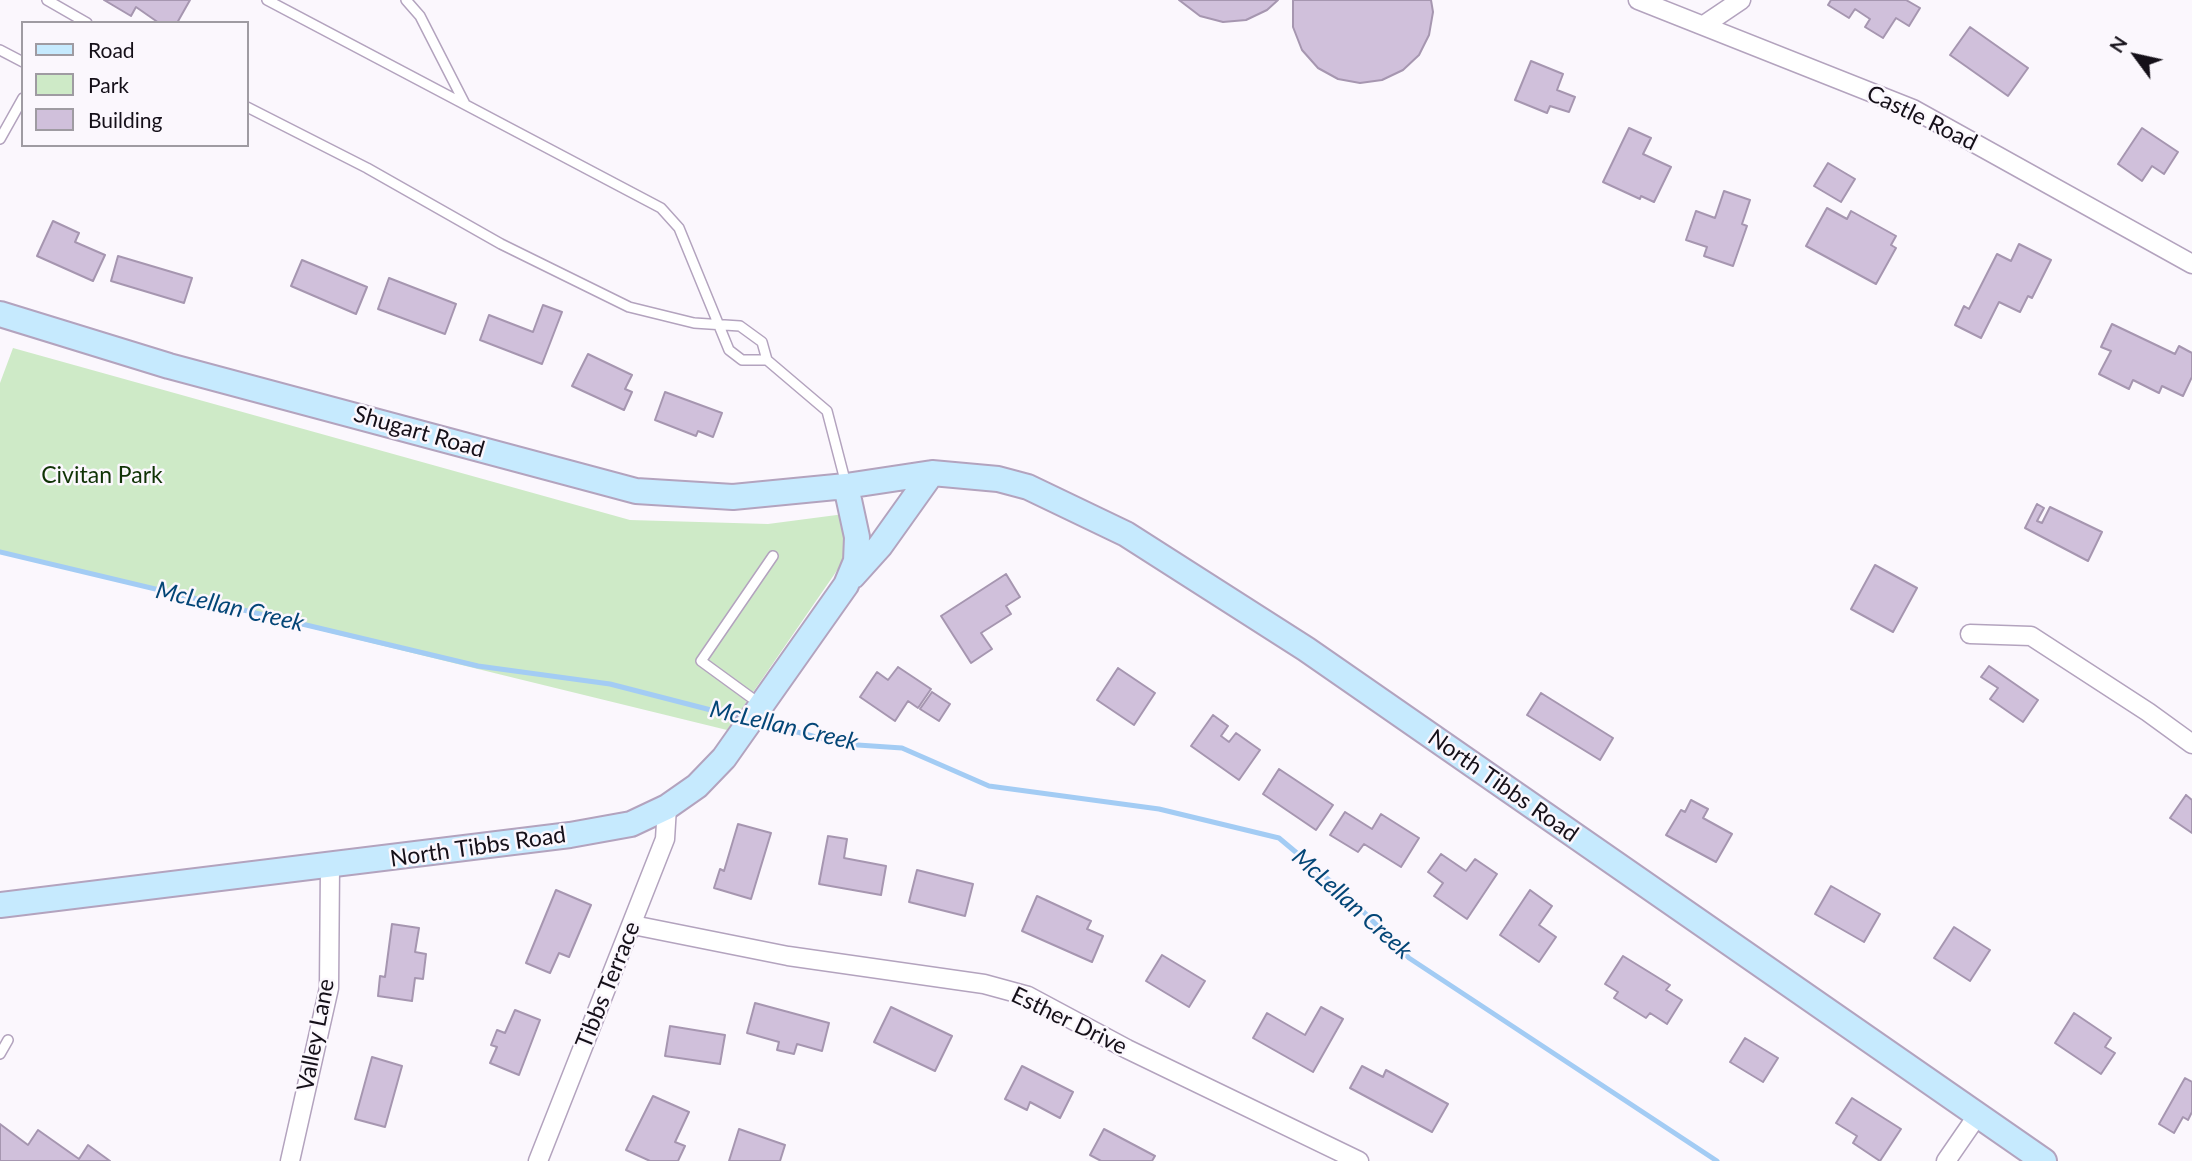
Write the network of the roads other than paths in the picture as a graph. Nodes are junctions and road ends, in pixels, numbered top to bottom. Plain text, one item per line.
1 (47, 0) edge
2 (267, 0) edge
3 (407, 0) edge
4 (1638, 0) edge
5 (1741, 0) edge
6 (84, 21) edge
7 (1704, 25) junction
8 (0, 50) edge
9 (21, 61) edge
10 (21, 101) edge
11 (466, 106) junction
12 (248, 108) edge
13 (0, 139) edge
14 (2192, 264) edge
15 (0, 314) edge
16 (718, 327) junction
17 (767, 360) junction
18 (932, 473) junction
19 (846, 486) junction
20 (774, 556) dead end
21 (845, 585) junction
22 (1970, 634) dead end
23 (760, 707) junction
24 (2192, 744) edge
25 (667, 807) junction
26 (330, 866) junction
27 (0, 905) edge
28 (633, 925) junction
29 (8, 1040) dead end
30 (0, 1054) edge
31 (1977, 1116) junction
32 (290, 1161) edge
33 (538, 1161) edge
34 (1359, 1161) edge
35 (1946, 1161) edge
36 (2044, 1161) edge

1 - 6 lane
2 - 11 lane
3 - 11 lane
4 - 7 street, Castle Road
5 - 7 street
7 - 14 street, Castle Road
8 - 9 lane
10 - 13 lane
11 - 16 lane
12 - 16 lane
15 - 19 street, Shugart Road
16 - 17 lane
16 - 17 lane
17 - 19 lane
18 - 19 street, North Tibbs Road
18 - 21 street, North Tibbs Road
18 - 31 street, North Tibbs Road
19 - 21 street, North Tibbs Road
20 - 23 lane
21 - 23 street, North Tibbs Road
22 - 24 street
23 - 25 street, North Tibbs Road
25 - 26 street, North Tibbs Road
25 - 28 street, Tibbs Terrace
26 - 27 street, North Tibbs Road
26 - 32 street, Valley Lane
28 - 33 street, Tibbs Terrace
28 - 34 street, Esther Drive
29 - 30 lane
31 - 35 street
31 - 36 street, North Tibbs Road

